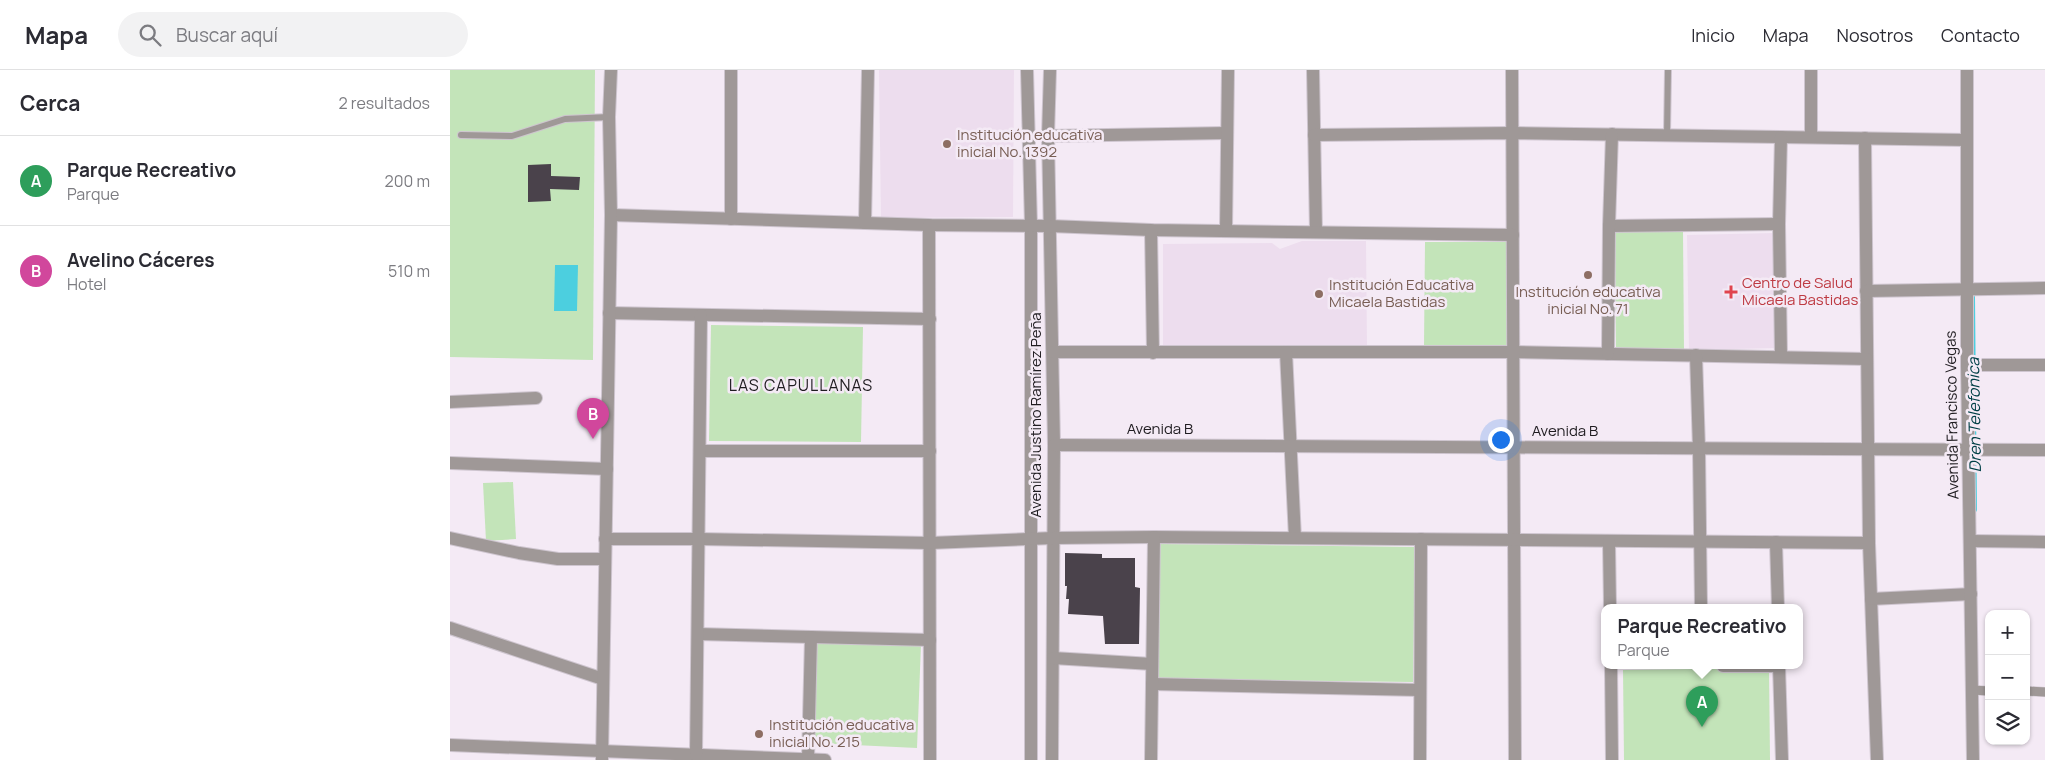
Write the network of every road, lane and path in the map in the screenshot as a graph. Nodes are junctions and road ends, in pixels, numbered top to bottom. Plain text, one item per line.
1 (611, 70) edge
2 (732, 70) edge
3 (868, 70) edge
4 (1027, 70) edge
5 (1050, 70) edge
6 (1228, 70) edge
7 (1313, 70) edge
8 (1512, 70) edge
9 (1668, 70) edge
10 (1811, 70) edge
11 (1966, 70) edge
12 (609, 116) junction
13 (1227, 133) junction
14 (1513, 133) junction
15 (1612, 134) junction
16 (461, 135) dead end
17 (1314, 135) junction
18 (1667, 135) junction
19 (1048, 136) junction
20 (1781, 137) junction
21 (1811, 137) junction
22 (1865, 138) junction
23 (1967, 140) junction
24 (611, 215) junction
25 (731, 219) junction
26 (865, 223) junction
27 (1779, 224) junction
28 (930, 226) junction
29 (1030, 226) junction
30 (1050, 226) junction
31 (1609, 226) junction
32 (1150, 230) junction
33 (1226, 231) junction
34 (1316, 232) junction
35 (1513, 235) junction
36 (1967, 288) junction
37 (2045, 288) edge
38 (1866, 291) junction
39 (609, 313) junction
40 (701, 315) junction
41 (930, 319) junction
42 (1053, 352) junction
43 (1286, 352) junction
44 (1514, 352) junction
45 (1153, 353) junction
46 (1608, 354) junction
47 (1696, 355) junction
48 (1781, 357) junction
49 (1867, 359) junction
50 (1968, 365) junction
51 (2045, 365) edge
52 (536, 398) dead end
53 (450, 402) edge
54 (1054, 445) junction
55 (1289, 446) junction
56 (1514, 447) junction
57 (1699, 449) junction
58 (1869, 450) junction
59 (2045, 450) edge
60 (700, 451) junction
61 (930, 451) junction
62 (1969, 451) junction
63 (450, 463) edge
64 (607, 469) junction
65 (1154, 537) junction
66 (450, 538) edge
67 (1053, 538) junction
68 (1294, 538) junction
69 (605, 539) junction
70 (699, 539) junction
71 (1032, 539) junction
72 (1421, 539) junction
73 (1514, 540) junction
74 (1609, 541) junction
75 (1700, 541) junction
76 (1970, 541) junction
77 (1776, 542) junction
78 (2045, 542) edge
79 (930, 543) junction
80 (1870, 543) junction
81 (605, 560) junction
82 (1971, 594) junction
83 (1871, 599) junction
84 (1610, 604) edge
85 (1701, 604) edge
86 (1778, 604) edge
87 (450, 628) edge
88 (698, 634) junction
89 (811, 637) junction
90 (930, 640) junction
91 (1053, 658) junction
92 (1152, 664) junction
93 (1611, 669) edge
94 (1780, 669) edge
95 (603, 679) junction
96 (1152, 684) junction
97 (1420, 690) junction
98 (1972, 690) junction
99 (1985, 691) edge
100 (2030, 692) edge
101 (2045, 692) edge
102 (450, 745) edge
103 (696, 755) junction
104 (602, 756) edge
105 (808, 759) edge
106 (825, 760) edge
107 (930, 760) edge
108 (1030, 760) edge
109 (1052, 760) edge
110 (1151, 760) edge
111 (1420, 760) edge
112 (1515, 760) edge
113 (1612, 760) edge
114 (1782, 760) edge
115 (1876, 760) edge
116 (1973, 760) edge

1 - 12 street
2 - 25 street
3 - 26 street
4 - 29 street, Avenida Justino Ramírez Peña
5 - 19 street, Avenida Justino Ramírez Peña
6 - 13 street
7 - 17 street
8 - 14 street
9 - 18 lane
10 - 21 street
11 - 23 street, Avenida Francisco Vegas
12 - 16 lane
12 - 24 street
13 - 19 street
13 - 33 street
14 - 15 street
14 - 17 street
14 - 35 street
15 - 18 street
15 - 31 street
17 - 34 street
18 - 20 street
19 - 30 street, Avenida Justino Ramírez Peña
20 - 21 street
20 - 27 street
21 - 22 street
22 - 23 street
22 - 38 street
23 - 36 street, Avenida Francisco Vegas
24 - 25 street
24 - 39 street
25 - 26 street
26 - 28 street
27 - 31 street
27 - 48 street
28 - 29 street
28 - 41 street
29 - 30 street
29 - 71 street, Avenida Justino Ramírez Peña
30 - 32 street
30 - 42 street, Avenida Justino Ramírez Peña
31 - 46 street
32 - 33 street
32 - 45 street
33 - 34 street
34 - 35 street
35 - 44 street
36 - 37 street
36 - 38 street
36 - 50 street, Avenida Francisco Vegas
38 - 49 street
39 - 40 street
39 - 64 street
40 - 41 street
40 - 60 street
41 - 61 street
42 - 45 street
42 - 54 street, Avenida Justino Ramírez Peña
43 - 44 street
43 - 45 street
43 - 55 street
44 - 46 street
44 - 56 street
46 - 47 street
47 - 48 street
47 - 57 street
48 - 49 street
49 - 58 street
50 - 51 street
50 - 62 street, Avenida Francisco Vegas
52 - 53 street
54 - 55 street, Avenida B
54 - 67 street, Avenida Justino Ramírez Peña
55 - 56 street, Avenida B
55 - 68 street
56 - 57 street, Avenida B
56 - 73 street
57 - 58 street, Avenida B
57 - 75 street
58 - 62 street, Avenida B
58 - 80 street
59 - 62 street, Avenida B
60 - 61 street
60 - 70 street
61 - 79 street
62 - 76 street, Avenida Francisco Vegas
63 - 64 street
64 - 69 street
65 - 67 street
65 - 68 street
65 - 92 street
66 - 81 street
67 - 71 street
67 - 91 street, Avenida Justino Ramírez Peña
68 - 72 street
69 - 70 street
69 - 81 street
70 - 79 street
70 - 88 street
71 - 79 street
71 - 108 street, Avenida Justino Ramírez Peña
72 - 73 street
72 - 97 street
73 - 74 street
73 - 112 street
74 - 75 street
74 - 84 street
75 - 77 street
75 - 85 street
76 - 78 street
76 - 82 street, Avenida Francisco Vegas
77 - 80 street
77 - 86 street
79 - 90 street
80 - 83 street
81 - 95 street
82 - 83 street
82 - 98 street, Avenida Francisco Vegas
83 - 115 street
87 - 95 street
88 - 89 street
88 - 103 street
89 - 90 street
89 - 105 street
90 - 107 street
91 - 92 street
91 - 109 street, Avenida Justino Ramírez Peña
92 - 96 street
93 - 113 street
94 - 114 street
95 - 104 street
96 - 97 street
96 - 110 street
97 - 111 street
98 - 99 street
98 - 116 street, Avenida Francisco Vegas
100 - 101 street
102 - 104 street
103 - 104 street
103 - 105 street
105 - 106 street

